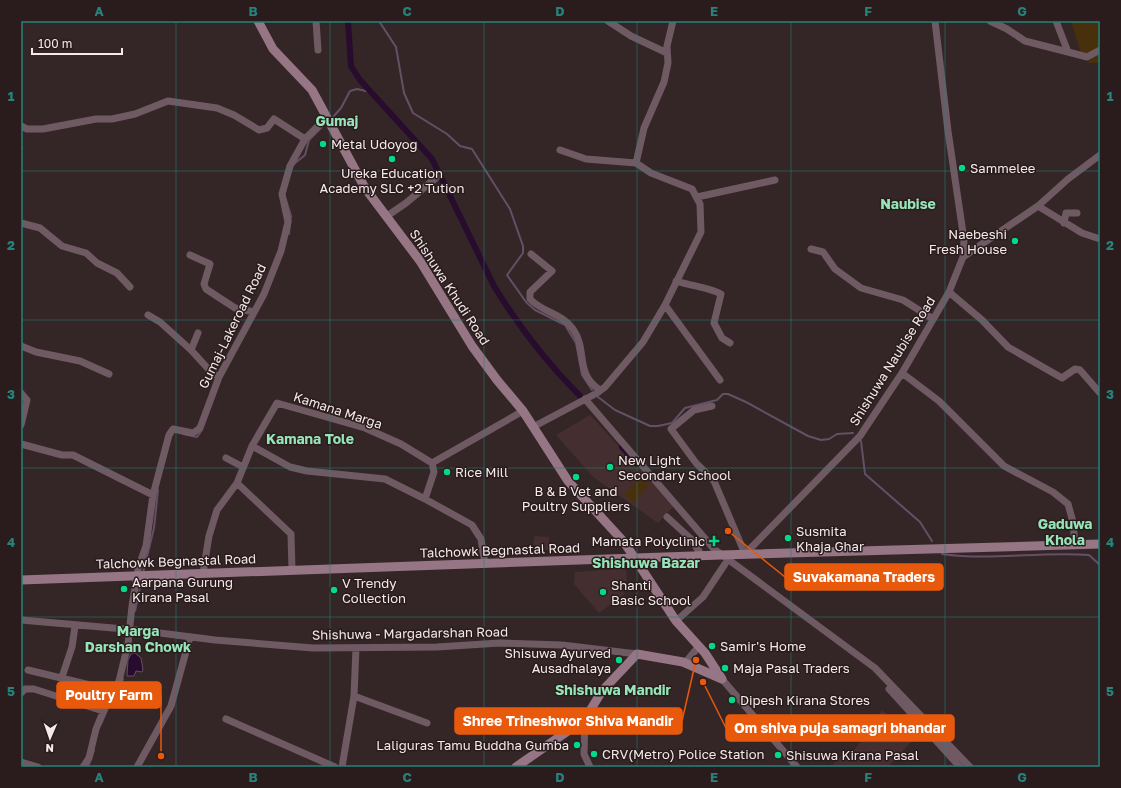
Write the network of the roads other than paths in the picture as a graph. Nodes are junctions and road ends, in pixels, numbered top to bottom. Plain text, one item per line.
1 (258, 21) edge
2 (316, 21) edge
3 (608, 21) edge
4 (673, 21) edge
5 (935, 21) edge
6 (990, 21) edge
7 (1056, 21) edge
8 (318, 50) dead end
9 (1100, 50) edge
10 (1068, 52) junction
11 (667, 53) junction
12 (327, 117) junction
13 (21, 126) edge
14 (305, 139) junction
15 (560, 150) dead end
16 (1100, 155) edge
17 (636, 163) junction
18 (437, 178) dead end
19 (775, 180) dead end
20 (697, 197) junction
21 (1038, 206) junction
22 (1076, 213) dead end
23 (387, 216) junction
24 (21, 222) edge
25 (1064, 222) junction
26 (1100, 239) edge
27 (811, 249) dead end
28 (531, 254) dead end
29 (190, 256) dead end
30 (963, 257) junction
31 (676, 281) junction
32 (130, 287) dead end
33 (949, 292) junction
34 (665, 306) junction
35 (254, 312) junction
36 (148, 315) dead end
37 (933, 319) junction
38 (198, 333) dead end
39 (730, 343) dead end
40 (21, 346) edge
41 (190, 350) junction
42 (902, 373) junction
43 (109, 374) dead end
44 (219, 377) junction
45 (720, 380) dead end
46 (600, 390) junction
47 (21, 393) edge
48 (1100, 393) edge
49 (585, 399) junction
50 (712, 406) dead end
51 (523, 411) junction
52 (21, 425) edge
53 (533, 427) junction
54 (21, 444) edge
55 (252, 446) junction
56 (226, 458) dead end
57 (432, 463) junction
58 (243, 467) junction
59 (237, 483) junction
60 (153, 495) junction
61 (425, 499) junction
62 (667, 517) dead end
63 (1075, 544) junction
64 (1100, 544) edge
65 (745, 554) junction
66 (702, 556) junction
67 (720, 558) junction
68 (635, 559) junction
69 (485, 564) junction
70 (292, 570) junction
71 (203, 573) junction
72 (137, 576) junction
73 (21, 580) edge
74 (21, 620) edge
75 (676, 621) junction
76 (75, 626) junction
77 (133, 630) junction
78 (190, 636) junction
79 (699, 646) junction
80 (356, 648) junction
81 (637, 654) junction
82 (684, 663) junction
83 (28, 670) dead end
84 (62, 677) junction
85 (722, 679) junction
86 (90, 685) dead end
87 (21, 694) edge
88 (354, 696) junction
89 (103, 711) junction
90 (226, 719) dead end
91 (585, 719) junction
92 (427, 723) dead end
93 (21, 762) edge
94 (38, 767) edge
95 (83, 767) edge
96 (137, 767) edge
97 (335, 767) edge
98 (342, 767) edge
99 (516, 767) edge
100 (590, 767) edge
101 (797, 767) edge
102 (960, 767) edge
103 (970, 767) edge

1 - 12 main road, Shishuwa Khudi Road
2 - 8 street
3 - 11 street
4 - 11 street
5 - 30 street
6 - 10 street
7 - 10 street
9 - 10 street
11 - 17 street
12 - 14 street, Gumaj-Lakeroad Road
12 - 23 main road, Shishuwa Khudi Road
13 - 14 street
14 - 35 street, Gumaj-Lakeroad Road
15 - 17 street
16 - 21 street
17 - 20 street
18 - 23 street
19 - 20 street
20 - 31 street
21 - 25 street
21 - 30 street
22 - 25 street
23 - 51 main road, Shishuwa Khudi Road
24 - 32 street
25 - 26 street
27 - 37 street
28 - 46 street
29 - 35 street
30 - 33 street, Shishuwa Naubise Road
31 - 34 street
31 - 39 street
33 - 37 street, Shishuwa Naubise Road
33 - 48 street
34 - 45 street
34 - 46 street
35 - 44 street, Gumaj-Lakeroad Road
36 - 41 street
37 - 42 street, Shishuwa Naubise Road
38 - 41 street
40 - 43 street
41 - 44 street
42 - 63 street
42 - 65 street, Shishuwa Naubise Road
44 - 60 street, Gumaj-Lakeroad Road
46 - 49 street
47 - 52 street
49 - 53 street
49 - 67 street
50 - 65 street
51 - 53 main road, Shishuwa Khudi Road
51 - 57 street
53 - 68 main road, Shishuwa Khudi Road
54 - 60 street
55 - 57 street, Kamana Marga
55 - 58 street, Kamana Marga
55 - 61 street
56 - 58 street
57 - 61 street
58 - 59 street, Kamana Marga
59 - 70 street
59 - 71 street, Kamana Marga
60 - 72 street, Gumaj-Lakeroad Road
61 - 69 street
62 - 66 street
63 - 64 main road, Talchowk Begnastal Road
63 - 65 main road, Talchowk Begnastal Road
65 - 67 main road, Talchowk Begnastal Road
66 - 67 main road, Talchowk Begnastal Road
66 - 68 main road, Talchowk Begnastal Road
67 - 75 street
67 - 102 street
67 - 103 street
68 - 69 main road, Talchowk Begnastal Road
68 - 75 main road, Shishuwa Khudi Road
69 - 70 main road, Talchowk Begnastal Road
70 - 71 main road, Talchowk Begnastal Road
71 - 72 main road, Talchowk Begnastal Road
72 - 73 main road, Talchowk Begnastal Road
72 - 77 street, Gumaj-Lakeroad Road
74 - 76 street, Shishuwa - Margadarshan Road
75 - 79 main road, Shishuwa Khudi Road
76 - 77 street, Shishuwa - Margadarshan Road
76 - 84 street
77 - 78 street, Shishuwa - Margadarshan Road
77 - 89 street, Gumaj-Lakeroad Road
78 - 80 street, Shishuwa - Margadarshan Road
78 - 96 street
79 - 82 street
79 - 85 main road, Shishuwa Khudi Road
80 - 81 street, Shishuwa - Margadarshan Road
80 - 88 street
81 - 82 main road
81 - 91 main road
82 - 85 main road
83 - 84 street
84 - 86 street
85 - 101 street
87 - 89 street
88 - 92 street
88 - 98 street
89 - 95 street, Gumaj-Lakeroad Road
90 - 97 street
91 - 99 main road
91 - 100 street
93 - 94 street

